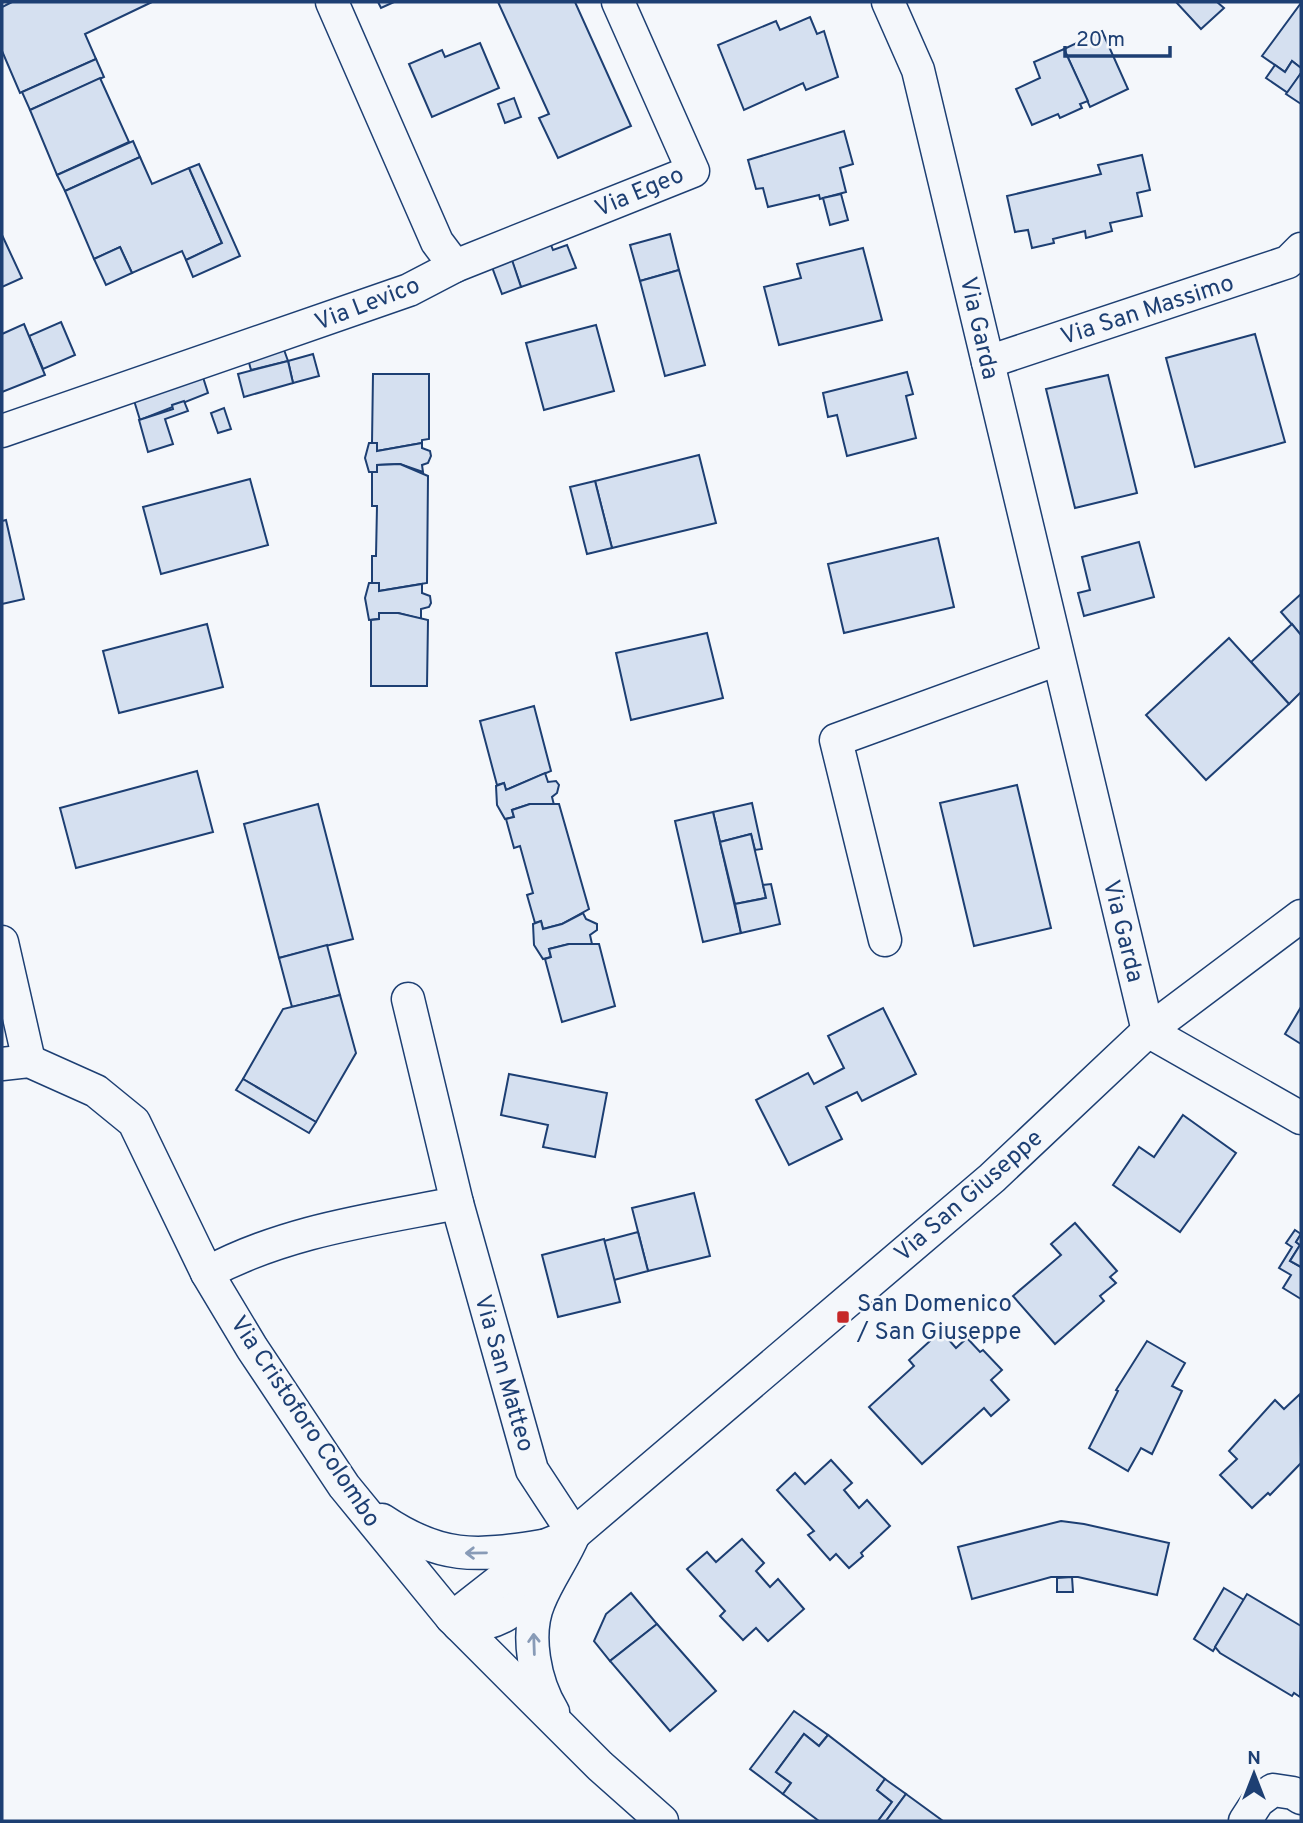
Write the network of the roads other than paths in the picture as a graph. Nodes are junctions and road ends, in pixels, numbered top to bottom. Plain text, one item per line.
1 (332, 2) edge
2 (618, 2) edge
3 (888, 2) edge
4 (1301, 249) edge
5 (455, 266) junction
6 (988, 362) junction
7 (2, 431) edge
8 (1058, 659) junction
9 (1301, 916) edge
10 (885, 940) dead end
11 (2, 942) edge
12 (408, 999) dead end
13 (1148, 1031) junction
14 (16, 1062) edge
15 (1301, 1118) edge
16 (457, 1203) junction
17 (208, 1273) junction
18 (362, 1507) junction
19 (573, 1534) junction
20 (552, 1555) junction
21 (456, 1622) junction
22 (563, 1730) junction
23 (1301, 1798) edge
24 (662, 1821) edge
25 (1245, 1821) edge

1 - 5 street, Via Levico
2 - 5 street, Via Egeo
3 - 6 street, Via Garda
4 - 6 street, Via San Massimo
5 - 7 street, Via Levico
6 - 8 street, Via Garda
8 - 10 street
8 - 13 street, Via Garda
9 - 13 street, Via San Giuseppe
11 - 14 street
12 - 16 street, Via San Matteo
13 - 15 street
13 - 19 street, Via San Giuseppe
14 - 17 street, Via Cristoforo Colombo
16 - 17 street
16 - 19 street, Via San Matteo
17 - 18 street, Via Cristoforo Colombo
20 -> 18 street
18 - 21 street, Via Cristoforo Colombo
19 - 20 street, Via San Giuseppe
20 - 21 street, Via San Giuseppe
22 -> 20 street, Via San Giuseppe
21 - 22 street, Via Cristoforo Colombo
22 - 24 street, Via Cristoforo Colombo
23 - 25 street

